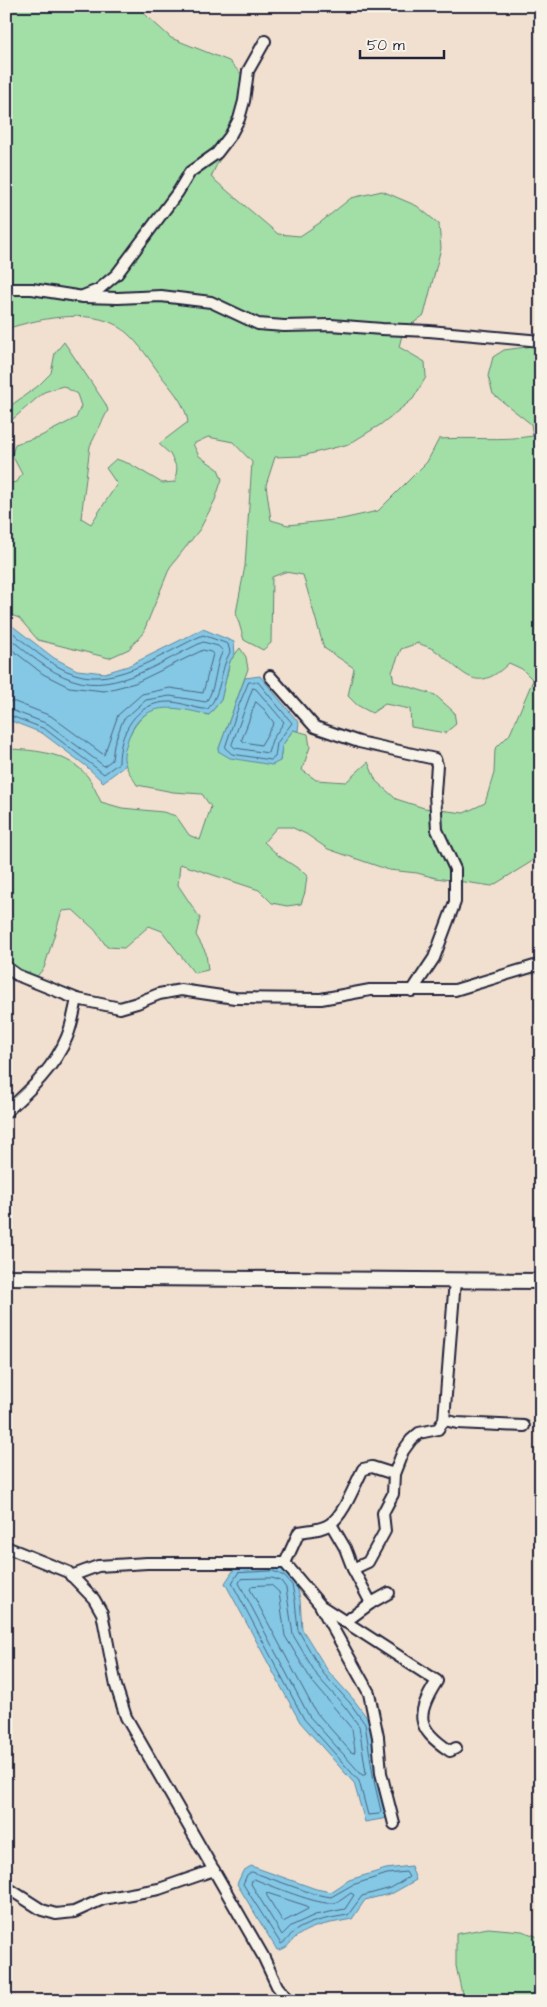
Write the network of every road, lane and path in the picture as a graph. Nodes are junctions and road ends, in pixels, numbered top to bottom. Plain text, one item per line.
1 (265, 42) dead end
2 (6, 289) edge
3 (83, 297) junction
4 (541, 341) edge
5 (270, 676) dead end
6 (541, 964) edge
7 (6, 967) edge
8 (412, 991) junction
9 (77, 999) junction
10 (6, 1112) edge
11 (6, 1277) edge
12 (455, 1280) junction
13 (541, 1281) edge
14 (444, 1420) junction
15 (524, 1426) dead end
16 (394, 1474) junction
17 (331, 1524) junction
18 (6, 1547) edge
19 (285, 1563) junction
20 (353, 1569) junction
21 (71, 1576) junction
22 (389, 1593) dead end
23 (371, 1603) junction
24 (321, 1606) junction
25 (346, 1622) junction
26 (456, 1748) dead end
27 (394, 1824) dead end
28 (214, 1870) junction
29 (6, 1886) edge
30 (289, 2001) edge

1 - 3 street
2 - 3 street
3 - 4 street
5 - 8 street
6 - 8 street
7 - 9 street
8 - 9 street
9 - 10 street
11 - 12 main road
12 - 13 main road
12 - 14 street
14 - 15 street
14 - 16 street
16 - 17 street
16 - 20 street
17 - 19 street
17 - 20 street
18 - 21 street
19 - 21 street
19 - 24 street
20 - 23 street
21 - 28 street
22 - 23 street
23 - 25 street
24 - 25 street
24 - 27 street
25 - 26 street
28 - 29 street
28 - 30 street

